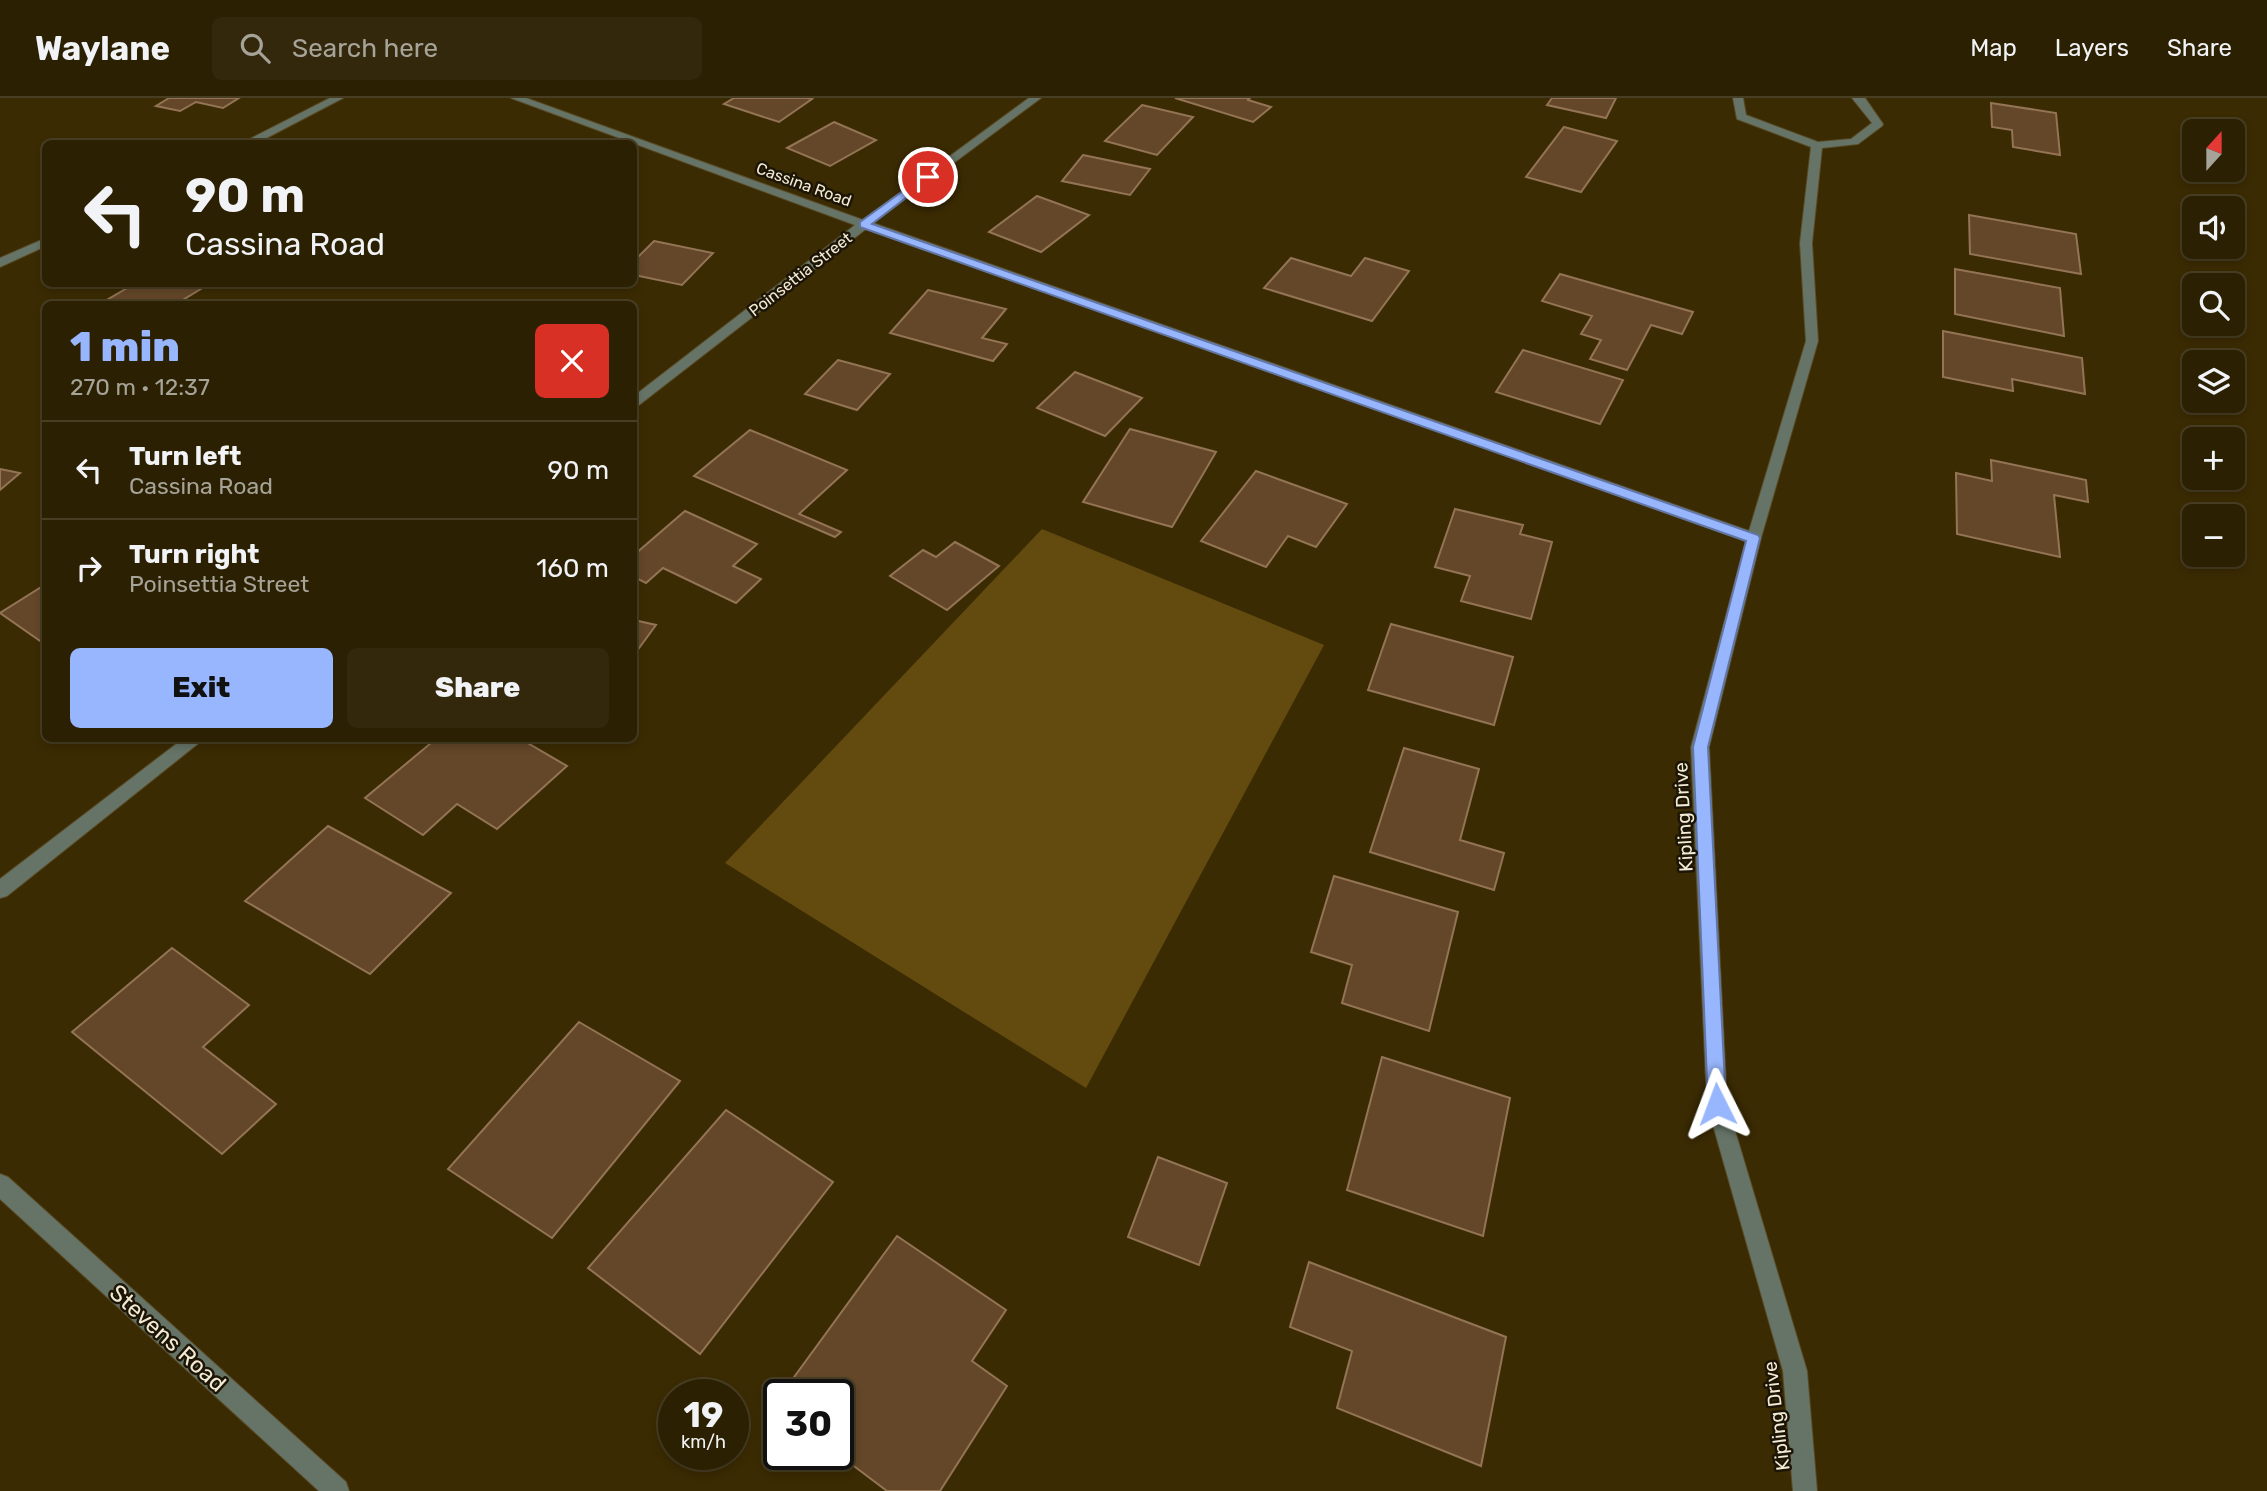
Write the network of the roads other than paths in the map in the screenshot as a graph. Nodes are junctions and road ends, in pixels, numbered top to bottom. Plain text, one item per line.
1 (338, 98) edge
2 (516, 98) edge
3 (1035, 98) edge
4 (1738, 98) edge
5 (1857, 98) edge
6 (253, 140) edge
7 (632, 140) edge
8 (637, 142) edge
9 (1817, 145) junction
10 (864, 224) junction
11 (42, 243) edge
12 (0, 263) edge
13 (637, 400) edge
14 (1754, 538) junction
15 (192, 742) edge
16 (0, 890) edge
17 (0, 1185) edge
18 (337, 1491) edge
19 (1805, 1491) edge

1 - 6 street
2 - 7 street, Cassina Road
3 - 10 street, Poinsettia Street
4 - 9 street
5 - 9 street
8 - 10 street, Cassina Road
9 - 14 street, Kipling Drive
10 - 13 street, Poinsettia Street
10 - 14 street, Cassina Road
11 - 12 street
14 - 19 street, Kipling Drive
15 - 16 street
17 - 18 street, Stevens Road

